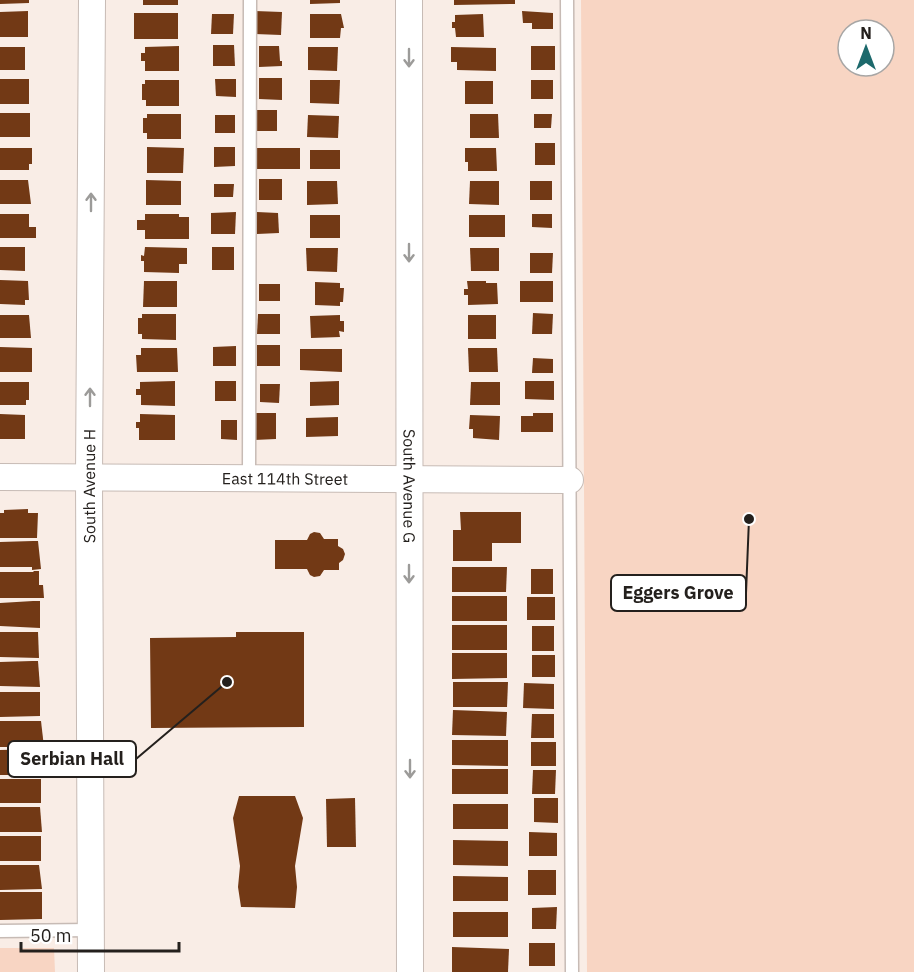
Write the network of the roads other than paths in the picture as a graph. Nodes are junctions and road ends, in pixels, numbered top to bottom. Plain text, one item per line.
1 (92, 0) edge
2 (250, 0) edge
3 (409, 0) edge
4 (567, 0) edge
5 (0, 477) edge
6 (89, 477) junction
7 (249, 478) junction
8 (409, 479) junction
9 (570, 480) junction
10 (91, 930) junction
11 (0, 931) edge
12 (91, 972) edge
13 (410, 972) edge
14 (572, 972) edge

6 -> 1 street, South Avenue H
2 - 7 lane
3 -> 8 street, South Avenue G
4 - 9 lane
5 - 6 street, East 114th Street
6 - 7 street, East 114th Street
6 - 10 street, South Avenue H
7 - 8 street, East 114th Street
8 - 9 street, East 114th Street
8 -> 13 street, South Avenue G
9 - 14 lane
10 - 11 lane
10 - 12 street, South Avenue H

